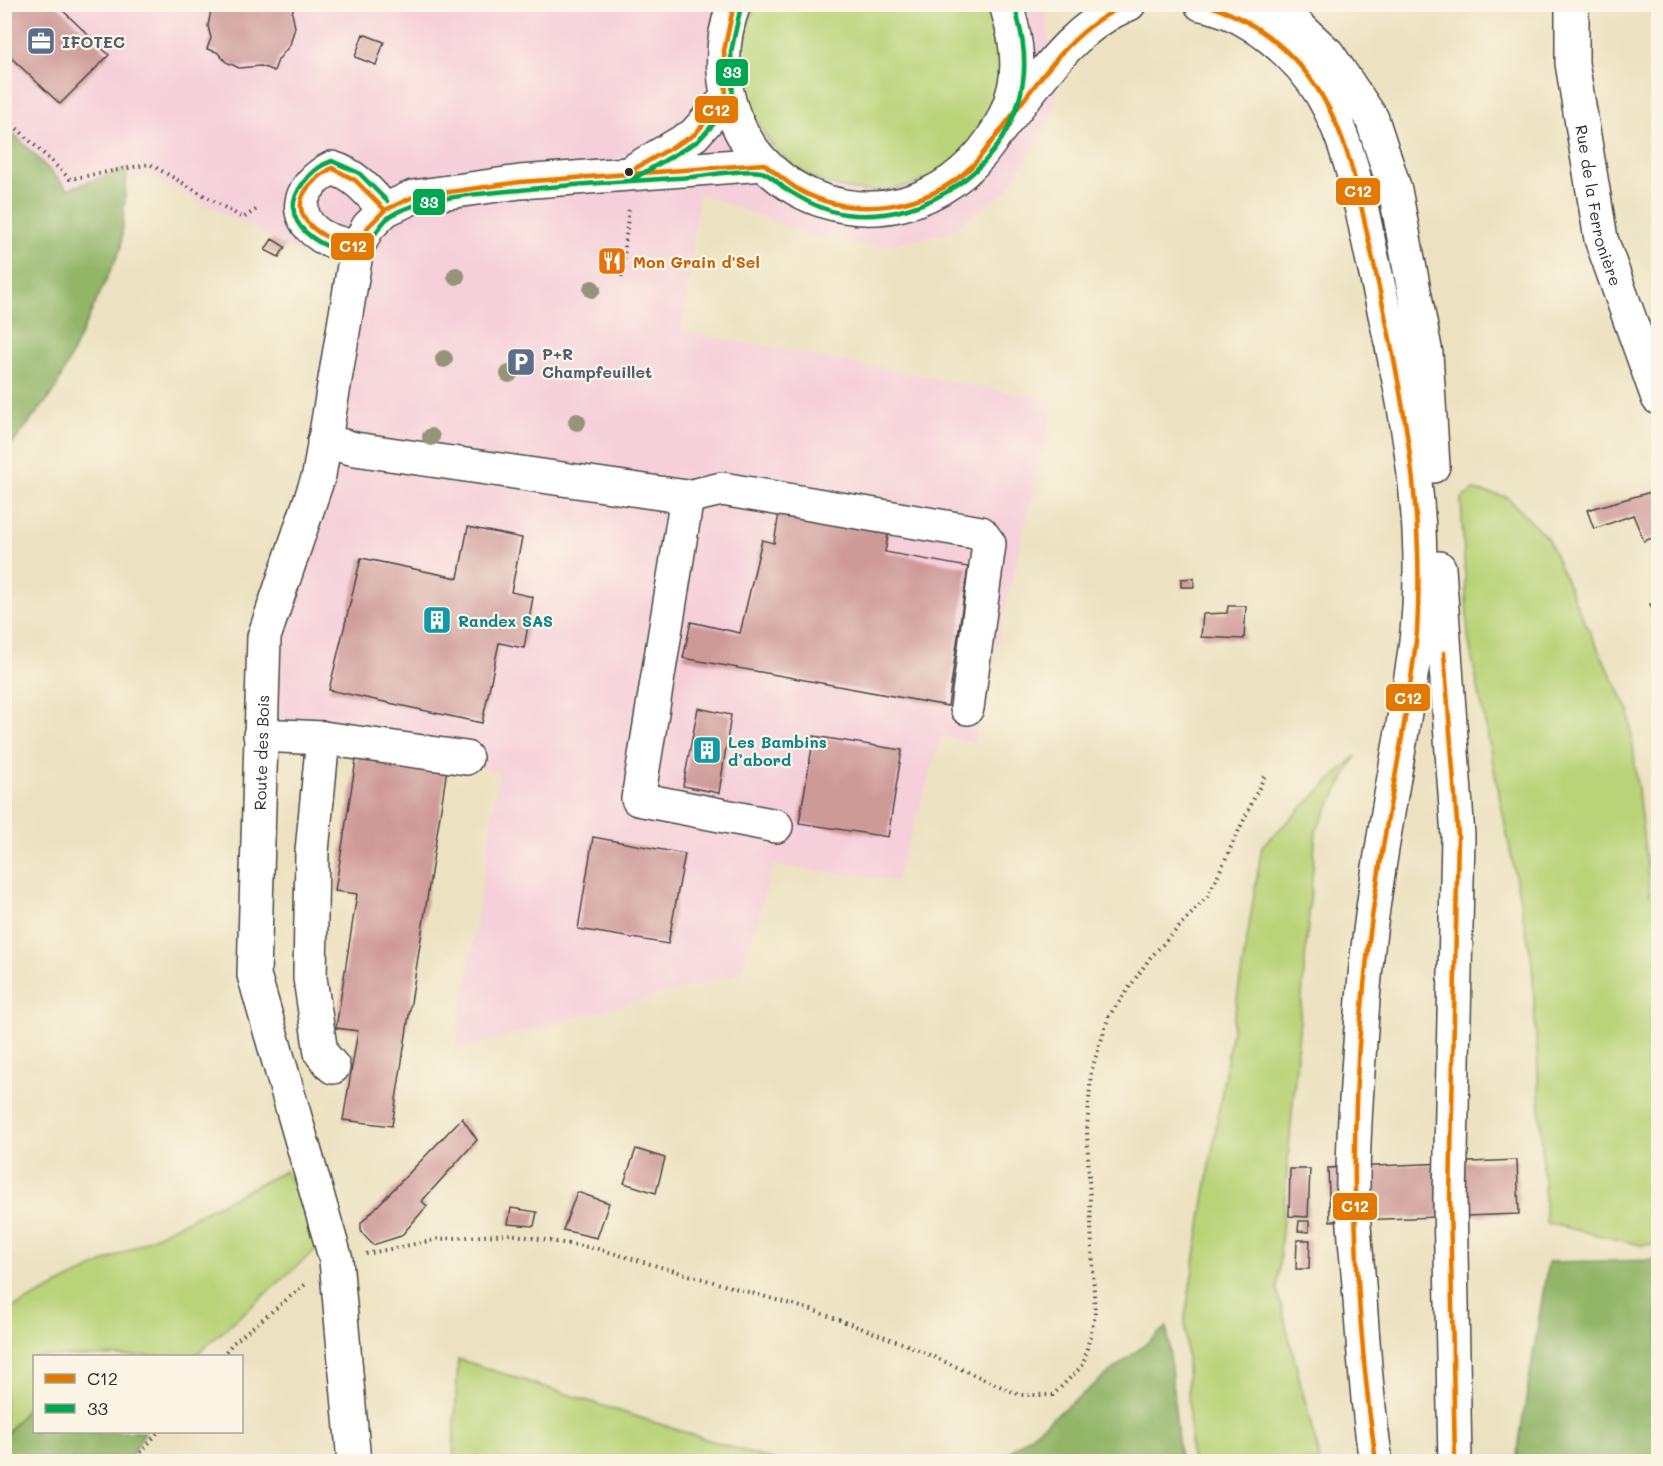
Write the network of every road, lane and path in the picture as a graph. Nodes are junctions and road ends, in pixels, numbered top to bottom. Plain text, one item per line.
1 (1006, 4) edge
2 (1129, 4) edge
3 (1202, 4) edge
4 (1263, 4) edge
5 (1572, 4) edge
6 (724, 13) edge
7 (726, 99) junction
8 (4, 116) edge
9 (999, 130) junction
10 (764, 164) junction
11 (629, 187) junction
12 (259, 208) dead end
13 (386, 210) junction
14 (357, 248) junction
15 (622, 277) dead end
16 (1659, 398) edge
17 (324, 441) junction
18 (687, 497) junction
19 (967, 708) dead end
20 (260, 735) junction
21 (323, 738) junction
22 (466, 758) dead end
23 (1265, 774) dead end
24 (776, 826) dead end
25 (333, 1067) dead end
26 (336, 1260) junction
27 (223, 1355) edge
28 (156, 1433) edge
29 (134, 1461) edge
30 (354, 1461) edge
31 (1377, 1461) edge
32 (1455, 1461) edge

1 - 9 main road
2 - 9 main road
3 - 31 main road
4 - 32 main road
5 - 16 main road, Rue de la Ferronière
6 - 7 main road
7 - 10 main road
7 - 11 main road
8 - 12 path
9 - 10 main road
10 - 11 main road
11 - 13 main road
11 - 15 path
13 - 14 main road
13 - 14 main road
14 - 17 main road, Route des Bois
17 - 18 main road
17 - 20 main road, Route des Bois
18 - 19 main road
18 - 24 main road
20 - 21 main road
20 - 26 main road, Route des Bois
21 - 22 main road
21 - 25 main road
23 - 26 path
26 - 27 path
26 - 30 main road, Route des Bois
28 - 29 path

